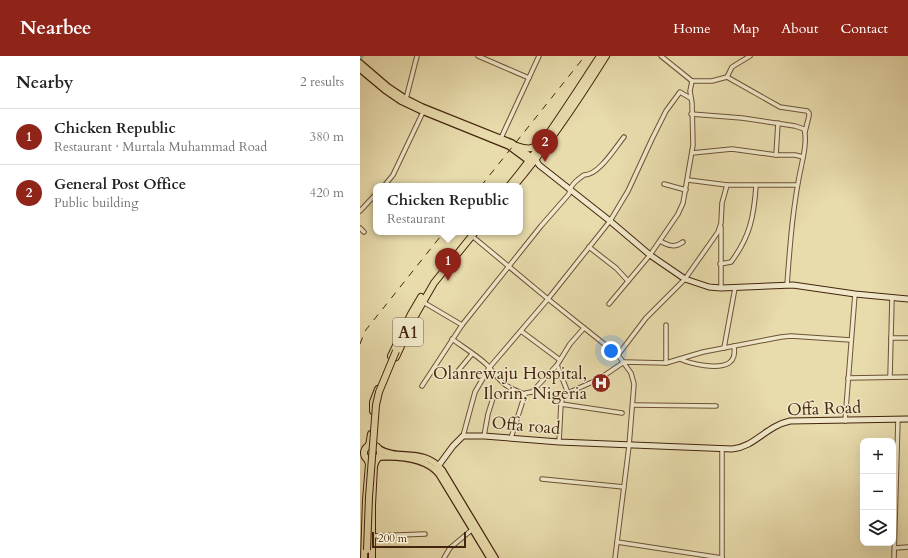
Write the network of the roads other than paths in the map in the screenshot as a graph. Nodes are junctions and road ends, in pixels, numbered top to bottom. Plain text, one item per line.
1 (417, 56) edge
2 (478, 56) edge
3 (539, 56) edge
4 (600, 56) edge
5 (606, 56) edge
6 (660, 56) edge
7 (750, 56) edge
8 (360, 63) edge
9 (360, 69) edge
10 (727, 77) junction
11 (529, 78) junction
12 (692, 81) junction
13 (690, 98) junction
14 (406, 99) junction
15 (424, 112) junction
16 (691, 114) junction
17 (778, 123) junction
18 (805, 132) junction
19 (624, 137) dead end
20 (501, 138) junction
21 (545, 139) junction
22 (517, 146) junction
23 (692, 153) junction
24 (776, 155) junction
25 (803, 157) junction
26 (534, 161) junction
27 (688, 180) junction
28 (386, 183) edge
29 (512, 183) edge
30 (516, 183) edge
31 (664, 184) dead end
32 (727, 185) junction
33 (797, 185) junction
34 (756, 186) junction
35 (570, 189) junction
36 (686, 190) junction
37 (373, 197) edge
38 (360, 211) edge
39 (610, 220) junction
40 (721, 223) junction
41 (360, 228) edge
42 (364, 232) dead end
43 (471, 235) edge
44 (471, 235) edge
45 (475, 235) edge
46 (660, 241) junction
47 (683, 242) dead end
48 (590, 247) junction
49 (650, 255) junction
50 (720, 264) junction
51 (509, 266) junction
52 (685, 279) junction
53 (628, 282) junction
54 (787, 285) junction
55 (721, 288) junction
56 (735, 288) junction
57 (856, 294) junction
58 (892, 298) junction
59 (548, 299) junction
60 (908, 299) edge
61 (423, 302) junction
62 (609, 304) dead end
63 (413, 315) junction
64 (462, 325) junction
65 (666, 326) dead end
66 (584, 328) junction
67 (521, 331) junction
68 (891, 338) junction
69 (908, 338) edge
70 (452, 339) junction
71 (851, 340) junction
72 (734, 346) junction
73 (724, 348) junction
74 (472, 354) junction
75 (618, 355) junction
76 (680, 359) junction
77 (560, 360) junction
78 (624, 362) junction
79 (666, 363) junction
80 (557, 365) junction
81 (489, 368) junction
82 (458, 371) dead end
83 (890, 377) junction
84 (908, 377) edge
85 (848, 378) junction
86 (422, 386) dead end
87 (568, 393) junction
88 (526, 394) junction
89 (494, 395) dead end
90 (561, 404) junction
91 (633, 405) junction
92 (716, 406) dead end
93 (622, 414) dead end
94 (908, 419) edge
95 (898, 420) junction
96 (845, 421) junction
97 (463, 436) junction
98 (484, 436) junction
99 (511, 438) junction
100 (559, 442) junction
101 (368, 446) junction
102 (629, 446) junction
103 (377, 447) junction
104 (360, 448) edge
105 (722, 450) junction
106 (364, 456) edge
107 (378, 458) junction
108 (437, 468) junction
109 (542, 479) dead end
110 (624, 488) junction
111 (475, 528) junction
112 (425, 534) dead end
113 (372, 536) junction
114 (617, 542) junction
115 (894, 548) junction
116 (908, 548) edge
117 (368, 558) edge
118 (444, 558) edge
119 (490, 558) edge
120 (495, 558) edge
121 (615, 558) edge
122 (722, 558) edge
123 (894, 558) edge

1 - 14 street
2 - 11 street
3 - 11 street
4 - 21 highway
5 - 26 highway
6 - 12 street
7 - 10 street
8 - 14 main road
9 - 15 main road
10 - 12 street
10 - 18 street
11 - 20 street
12 - 13 street
13 - 16 street
13 - 39 street
14 - 20 main road
15 - 26 main road
15 - 28 street
16 - 17 street
16 - 23 street
17 - 18 street
17 - 24 street
18 - 25 street
19 - 35 street
20 - 22 main road
21 - 22 highway
21 - 26 highway
22 - 26 main road
23 - 24 street
23 - 27 street
24 - 25 street
25 - 33 street
26 - 29 highway
26 - 30 highway
26 - 35 street
27 - 32 street
27 - 36 street
31 - 36 street
32 - 34 street
32 - 40 street
33 - 34 street
33 - 54 street
34 - 50 street
35 - 39 street
35 - 51 street
36 - 46 street
37 - 38 street
39 - 48 street
39 - 49 street
40 - 50 street
40 - 52 street
41 - 42 street
43 - 61 highway, A1
44 - 63 highway, A1
45 - 51 street
46 - 47 street
46 - 49 street
48 - 53 street
48 - 59 street
49 - 52 street
49 - 53 street
50 - 55 street
51 - 59 street
51 - 64 street
52 - 55 street
52 - 75 street
53 - 62 street
54 - 56 street
54 - 57 street
55 - 56 street
56 - 73 street
57 - 58 street
57 - 71 street
58 - 60 street
58 - 68 street
59 - 66 street
59 - 67 street
61 - 63 highway, A1
61 - 64 street
63 - 101 highway, A1
63 - 103 highway, A1
63 - 117 highway, bridge
64 - 70 street
65 - 79 street
66 - 75 street
66 - 77 street
67 - 77 street
67 - 81 street
68 - 69 street
68 - 83 street
70 - 74 street
70 - 86 street
71 - 72 street
71 - 85 street
72 - 73 street
72 - 76 street
73 - 76 street
74 - 81 street
74 - 82 street
75 - 78 street
76 - 79 street
77 - 80 street
78 - 79 street
78 - 87 street
78 - 91 street
80 - 87 street
80 - 88 street
81 - 88 street
81 - 97 street
83 - 84 street
83 - 85 street
85 - 96 street
87 - 90 street
88 - 99 street
89 - 98 street
90 - 93 street
90 - 100 street
91 - 92 street
91 - 102 street
94 - 95 street, Offa Road
95 - 96 street, Offa Road
95 - 115 street
96 - 105 street, Offa Road
97 - 98 street, Offa road
97 - 108 street
98 - 99 street, Offa road
99 - 100 street, Offa road
100 - 102 street, Offa road
101 - 103 highway
101 - 104 highway
101 - 106 highway, A1
102 - 105 street, Offa Road
102 - 110 street
103 - 107 highway, A1
103 - 108 main road
105 - 122 street
106 - 107 highway
106 - 117 highway
107 - 108 main road
107 - 113 highway
108 - 111 main road
109 - 110 street
110 - 114 street
111 - 118 street
111 - 119 main road
111 - 120 main road
112 - 113 street
113 - 117 highway
114 - 121 street
114 - 122 street
115 - 116 street
115 - 123 street

